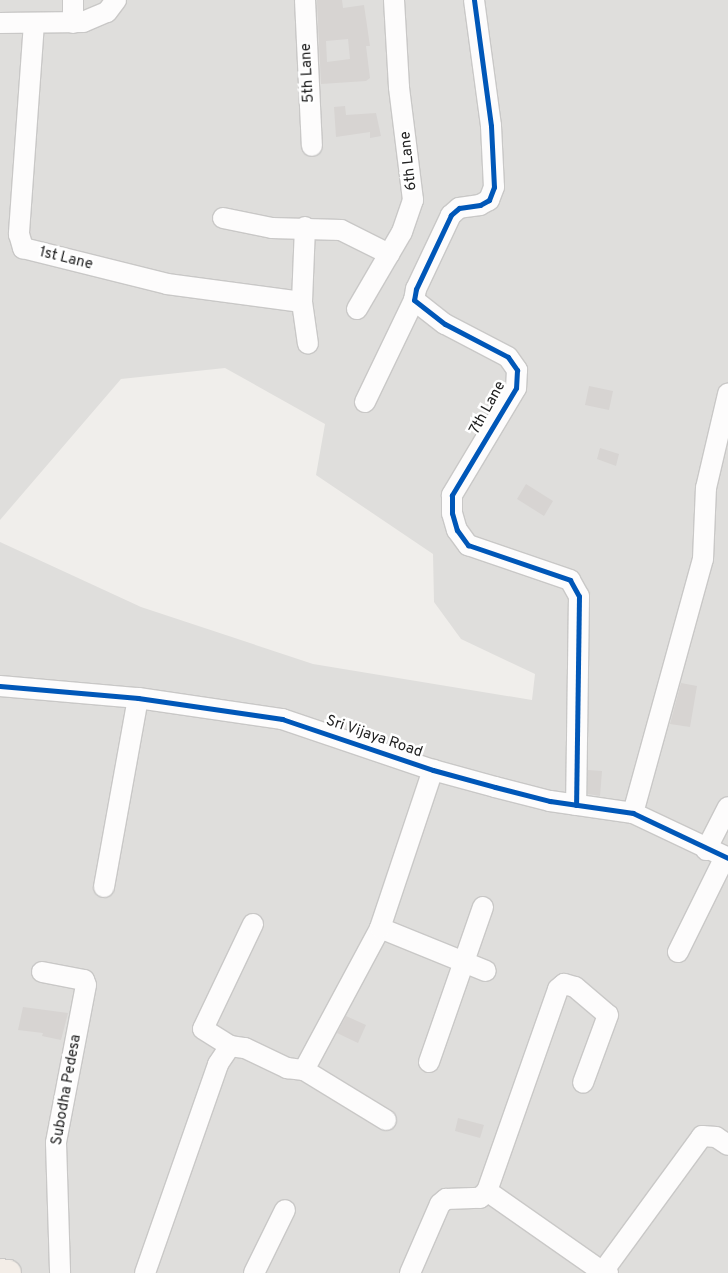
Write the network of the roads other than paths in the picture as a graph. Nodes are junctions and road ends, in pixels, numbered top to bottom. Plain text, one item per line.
1 (73, 0) edge
2 (116, 0) edge
3 (305, 0) edge
4 (394, 0) edge
5 (474, 0) edge
6 (0, 23) edge
7 (34, 23) junction
8 (73, 23) junction
9 (312, 146) dead end
10 (223, 218) dead end
11 (305, 227) junction
12 (389, 254) junction
13 (414, 300) junction
14 (302, 302) junction
15 (357, 309) dead end
16 (308, 344) dead end
17 (728, 394) edge
18 (365, 402) dead end
19 (0, 686) edge
20 (138, 698) junction
21 (433, 770) junction
22 (576, 804) junction
23 (728, 807) edge
24 (633, 813) junction
25 (720, 855) edge
26 (104, 886) dead end
27 (483, 907) dead end
28 (253, 924) dead end
29 (380, 928) junction
30 (678, 952) dead end
31 (465, 962) junction
32 (486, 970) dead end
33 (42, 972) dead end
34 (230, 1046) junction
35 (429, 1062) dead end
36 (304, 1070) junction
37 (584, 1083) dead end
38 (386, 1120) dead end
39 (728, 1145) edge
40 (487, 1191) junction
41 (285, 1210) dead end
42 (0, 1272) edge
43 (606, 1272) edge
44 (8, 1273) edge
45 (60, 1273) edge
46 (145, 1273) edge
47 (254, 1273) edge
48 (410, 1273) edge

1 - 8 street
2 - 8 street
3 - 9 street, 5th Lane
4 - 12 street, 6th Lane
5 - 13 street
6 - 7 street
7 - 8 street
7 - 14 street, 1st Lane
10 - 11 street
11 - 12 street
11 - 14 street
12 - 15 street, 6th Lane
13 - 18 street
13 - 22 street, 7th Lane
14 - 16 street
17 - 24 street
19 - 20 street, Sri Vijaya Road
20 - 21 street, Sri Vijaya Road
20 - 26 street
21 - 22 street, Sri Vijaya Road
21 - 29 street
22 - 24 street, Sri Vijaya Road
23 - 25 street
24 - 25 street, Sri Vijaya Road
25 - 30 street
27 - 31 street
28 - 34 street
29 - 31 street
29 - 36 street
31 - 32 street
31 - 35 street
33 - 45 street, Subodha Pedesa
34 - 36 street
34 - 46 street
36 - 38 street
37 - 40 street
39 - 43 street
40 - 43 street
40 - 48 street
41 - 47 street
42 - 44 main road

